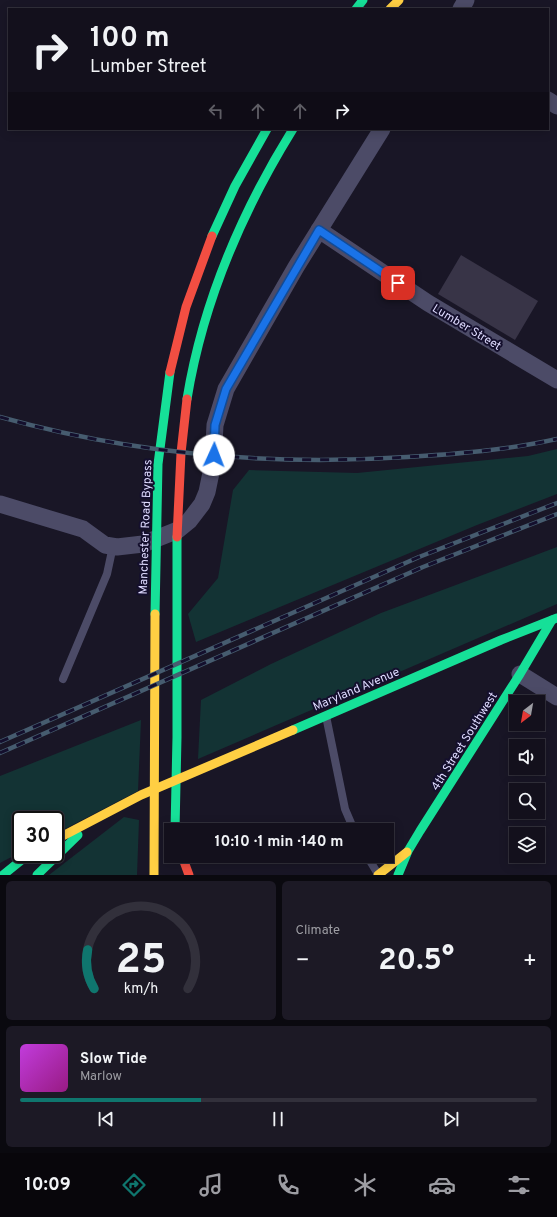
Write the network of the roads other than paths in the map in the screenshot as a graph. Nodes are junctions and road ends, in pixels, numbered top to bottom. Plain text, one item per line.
1 (363, 0) edge
2 (399, 0) edge
3 (357, 8) edge
4 (391, 8) edge
5 (266, 130) edge
6 (292, 130) edge
7 (381, 130) edge
8 (319, 230) junction
9 (557, 380) edge
10 (0, 504) edge
11 (113, 546) junction
12 (554, 619) edge
13 (520, 674) junction
14 (63, 679) dead end
15 (557, 697) edge
16 (325, 716) junction
17 (92, 822) junction
18 (176, 823) edge
19 (351, 823) edge
20 (64, 836) edge
21 (408, 851) junction
22 (16, 863) edge
23 (185, 863) edge
24 (371, 863) edge
25 (3, 875) edge
26 (37, 875) edge
27 (154, 875) edge
28 (189, 875) edge
29 (378, 875) edge
30 (398, 875) edge

1 - 3 main road
2 - 4 main road
5 - 27 main road, Manchester Road Bypass
6 - 18 main road
7 - 8 street
8 - 9 street, Lumber Street
8 - 11 street
10 - 11 street
11 - 14 lane
12 - 13 main road, 4th Street Southwest
12 - 16 main road, Maryland Avenue
13 - 15 street
13 - 21 main road, 4th Street Southwest
16 - 17 main road, Maryland Avenue
16 - 19 lane
17 - 20 main road
17 - 26 main road
21 - 29 main road
21 - 30 main road, 4th Street Southwest
22 - 25 main road
23 - 28 main road
24 - 29 lane

